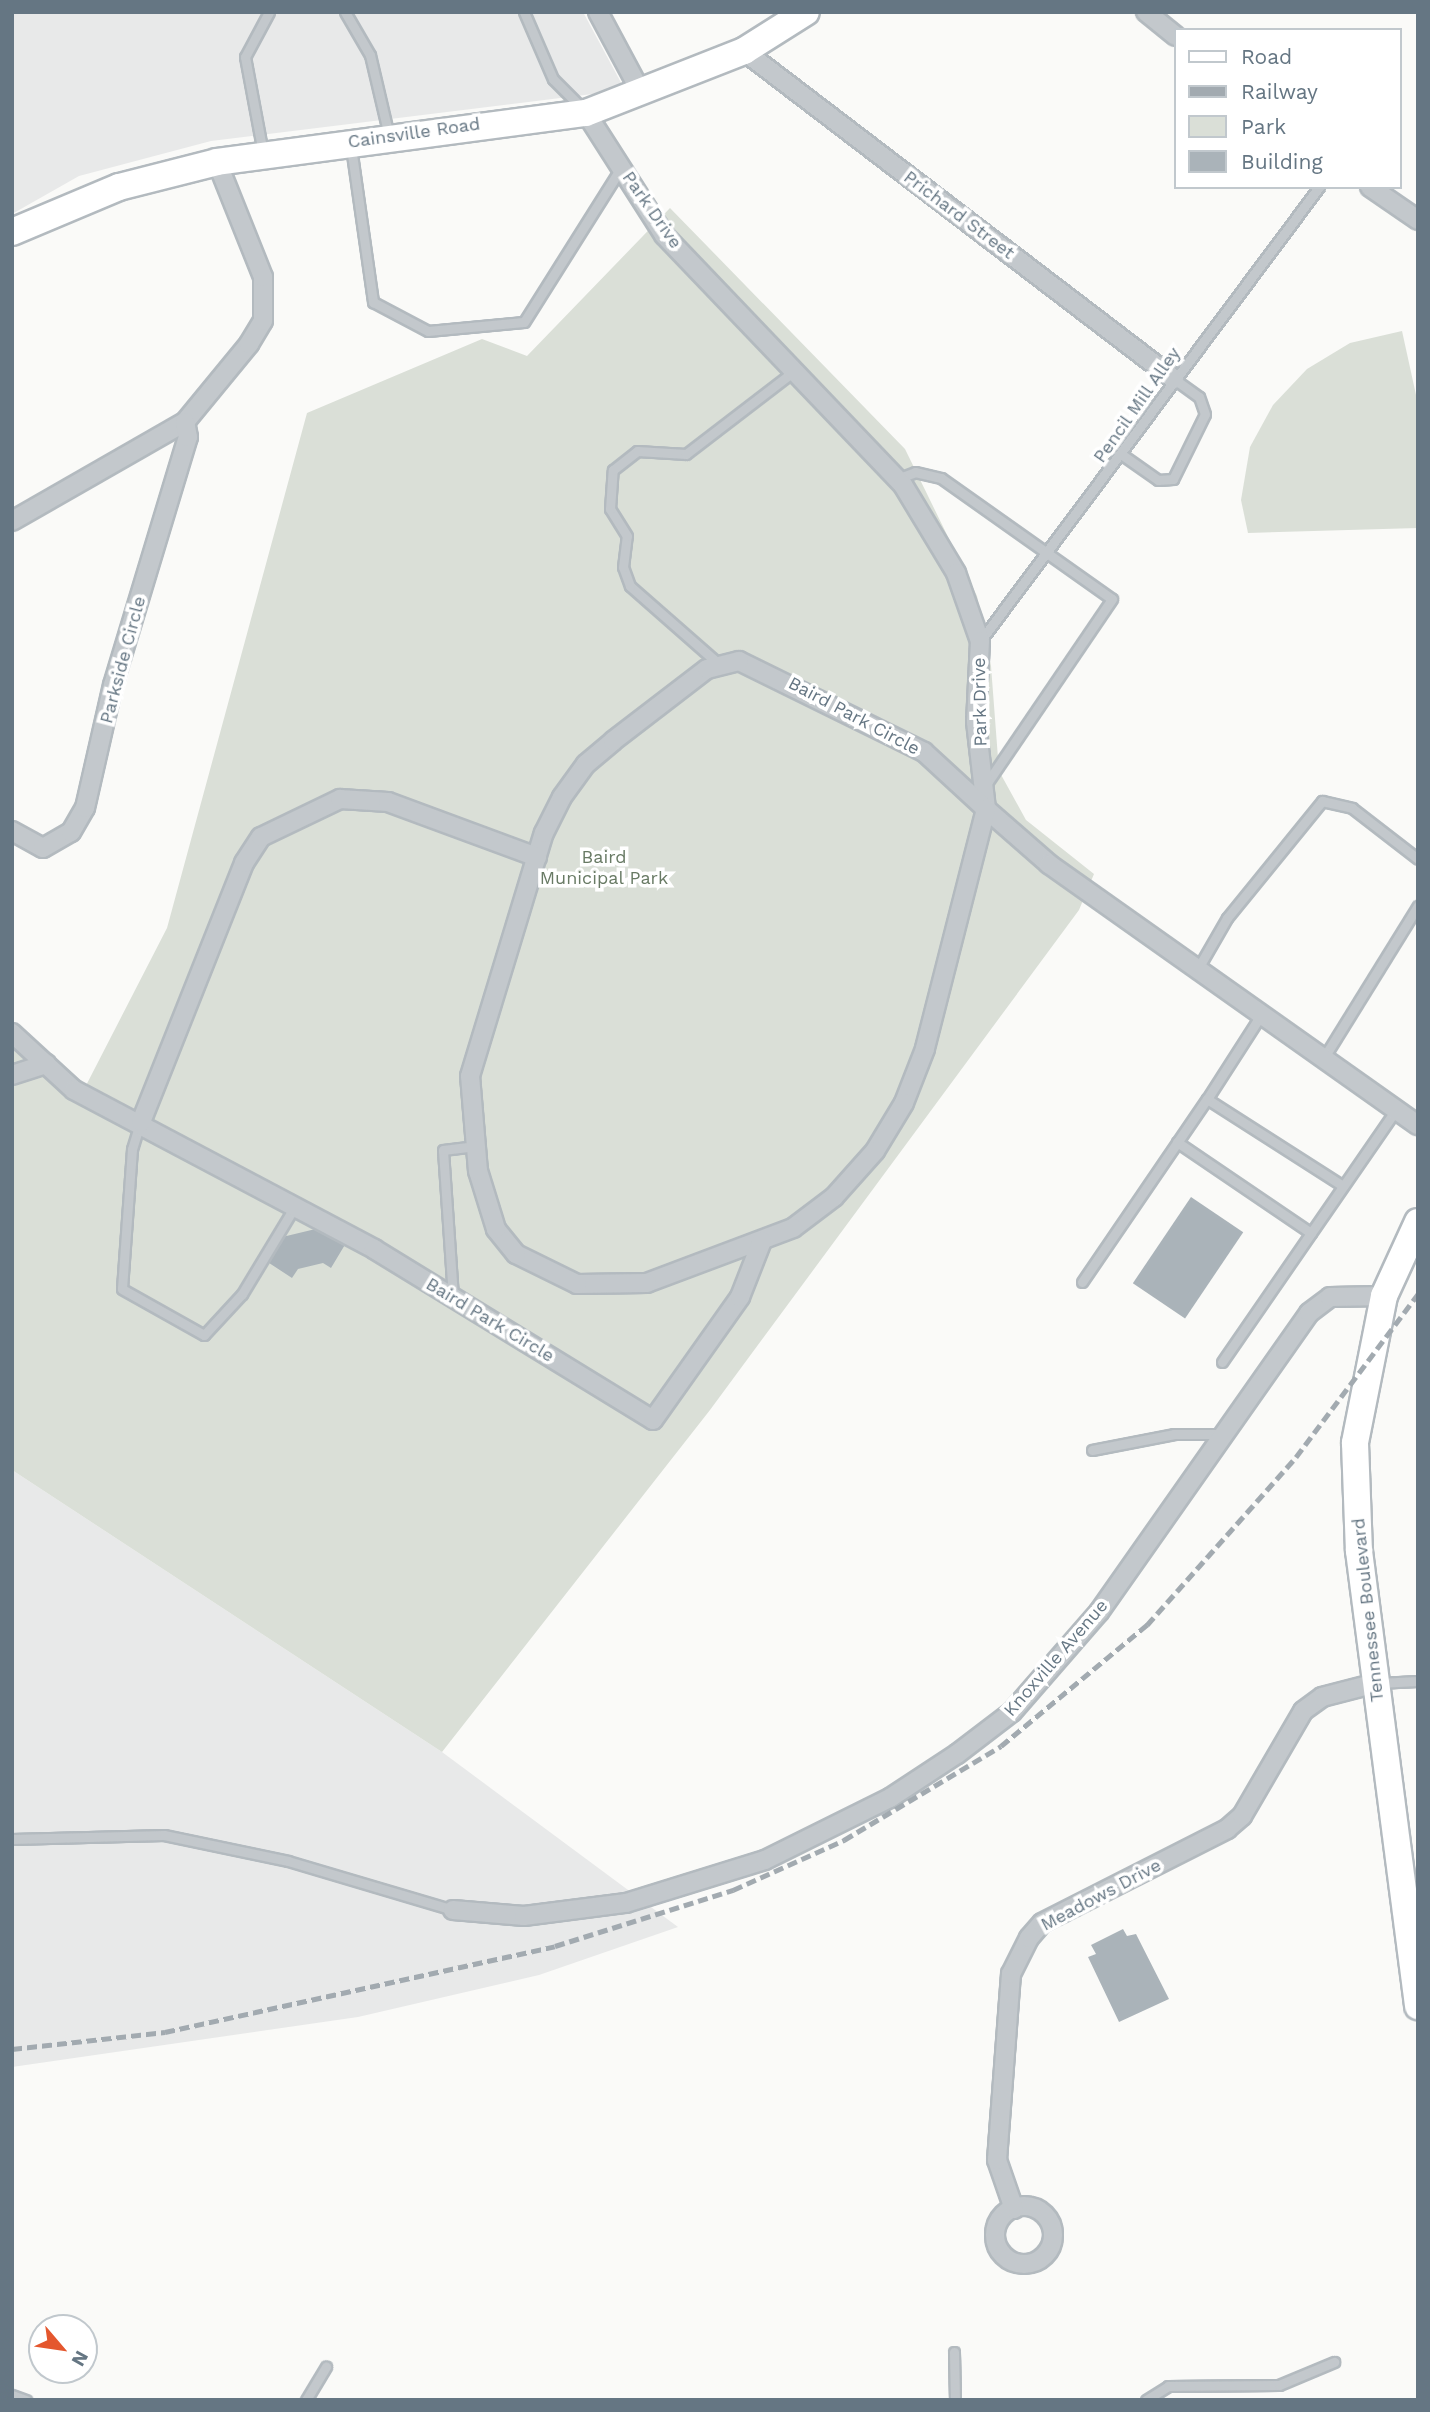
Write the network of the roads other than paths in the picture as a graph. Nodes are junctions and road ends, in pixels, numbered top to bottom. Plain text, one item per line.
1 (269, 12) edge
2 (345, 12) edge
3 (523, 12) edge
4 (598, 12) edge
5 (806, 12) edge
6 (1146, 12) edge
7 (1174, 34) edge
8 (744, 51) junction
9 (642, 94) junction
10 (586, 113) junction
11 (389, 136) junction
12 (351, 142) junction
13 (263, 155) junction
14 (217, 162) junction
15 (621, 168) junction
16 (1317, 189) edge
17 (1373, 189) edge
18 (1418, 220) edge
19 (12, 232) edge
20 (794, 371) junction
21 (1174, 379) junction
22 (185, 422) junction
23 (1121, 454) junction
24 (897, 479) junction
25 (12, 521) edge
26 (1049, 553) junction
27 (979, 641) junction
28 (721, 666) junction
29 (984, 787) junction
30 (986, 810) junction
31 (12, 831) edge
32 (537, 857) junction
33 (1418, 859) edge
34 (1418, 906) edge
35 (1198, 970) junction
36 (1261, 1015) junction
37 (12, 1033) edge
38 (1324, 1059) junction
39 (46, 1064) junction
40 (12, 1075) edge
41 (1207, 1099) junction
42 (1396, 1110) junction
43 (141, 1122) junction
44 (1418, 1125) edge
45 (1177, 1142) junction
46 (475, 1146) junction
47 (1343, 1186) junction
48 (295, 1206) junction
49 (1418, 1222) edge
50 (1311, 1233) junction
51 (762, 1241) junction
52 (1082, 1282) dead end
53 (1384, 1296) junction
54 (453, 1300) junction
55 (1222, 1362) dead end
56 (1222, 1434) junction
57 (1092, 1450) dead end
58 (1418, 1681) edge
59 (1376, 1683) junction
60 (12, 1839) edge
61 (453, 1910) joint
62 (1418, 2006) edge
63 (1013, 2208) dead end
64 (954, 2352) dead end
65 (1334, 2362) dead end
66 (326, 2367) dead end
67 (12, 2395) edge
68 (26, 2400) edge
69 (306, 2400) edge
70 (956, 2400) edge
71 (1146, 2400) edge

1 - 13 lane
2 - 11 lane
3 - 10 lane
4 - 9 street
5 - 8 main road, Cainsville Road
6 - 7 street
8 - 9 main road, Cainsville Road
8 - 21 street, Prichard Street
9 - 10 main road, Cainsville Road
10 - 11 main road, Cainsville Road
10 - 15 street, Park Drive
11 - 12 main road, Cainsville Road
12 - 13 main road, Cainsville Road
12 - 15 lane
13 - 14 main road, Cainsville Road
14 - 19 main road, Cainsville Road
14 - 22 street
15 - 20 street, Park Drive
16 - 21 lane, Pencil Mill Alley
17 - 18 street
20 - 24 street, Park Drive
20 - 28 lane
21 - 23 lane, Pencil Mill Alley
21 - 23 lane
22 - 25 street
22 - 31 street, Parkside Circle
23 - 26 lane, Pencil Mill Alley
24 - 26 lane
24 - 27 street, Park Drive
26 - 27 lane, Pencil Mill Alley
26 - 29 lane
27 - 29 street, Park Drive
28 - 30 street, Baird Park Circle
28 - 32 street, Baird Park Circle
29 - 30 street, Park Drive
30 - 35 street
30 - 51 street, Baird Park Circle
32 - 43 street
32 - 46 street, Baird Park Circle
33 - 35 lane
34 - 38 lane
35 - 36 street
36 - 38 street
36 - 41 lane
37 - 39 street, Baird Park Circle
38 - 42 street
39 - 40 street
39 - 43 street, Baird Park Circle
41 - 45 lane
41 - 47 lane
42 - 44 street
42 - 47 lane
43 - 48 street, Baird Park Circle
43 - 48 lane
45 - 50 lane
45 - 52 lane
46 - 51 street, Baird Park Circle
46 - 54 lane
47 - 50 lane
48 - 54 street, Baird Park Circle
49 - 53 main road, Tennessee Boulevard
50 - 55 lane
51 - 54 street, Baird Park Circle
53 - 56 street, Knoxville Avenue
53 - 59 main road, Tennessee Boulevard
56 - 57 lane
56 - 61 street, Knoxville Avenue
58 - 59 lane
59 - 62 main road, Tennessee Boulevard
59 - 63 street, Meadows Drive
60 - 61 lane
64 - 70 lane
65 - 71 lane
66 - 69 lane
67 - 68 lane

